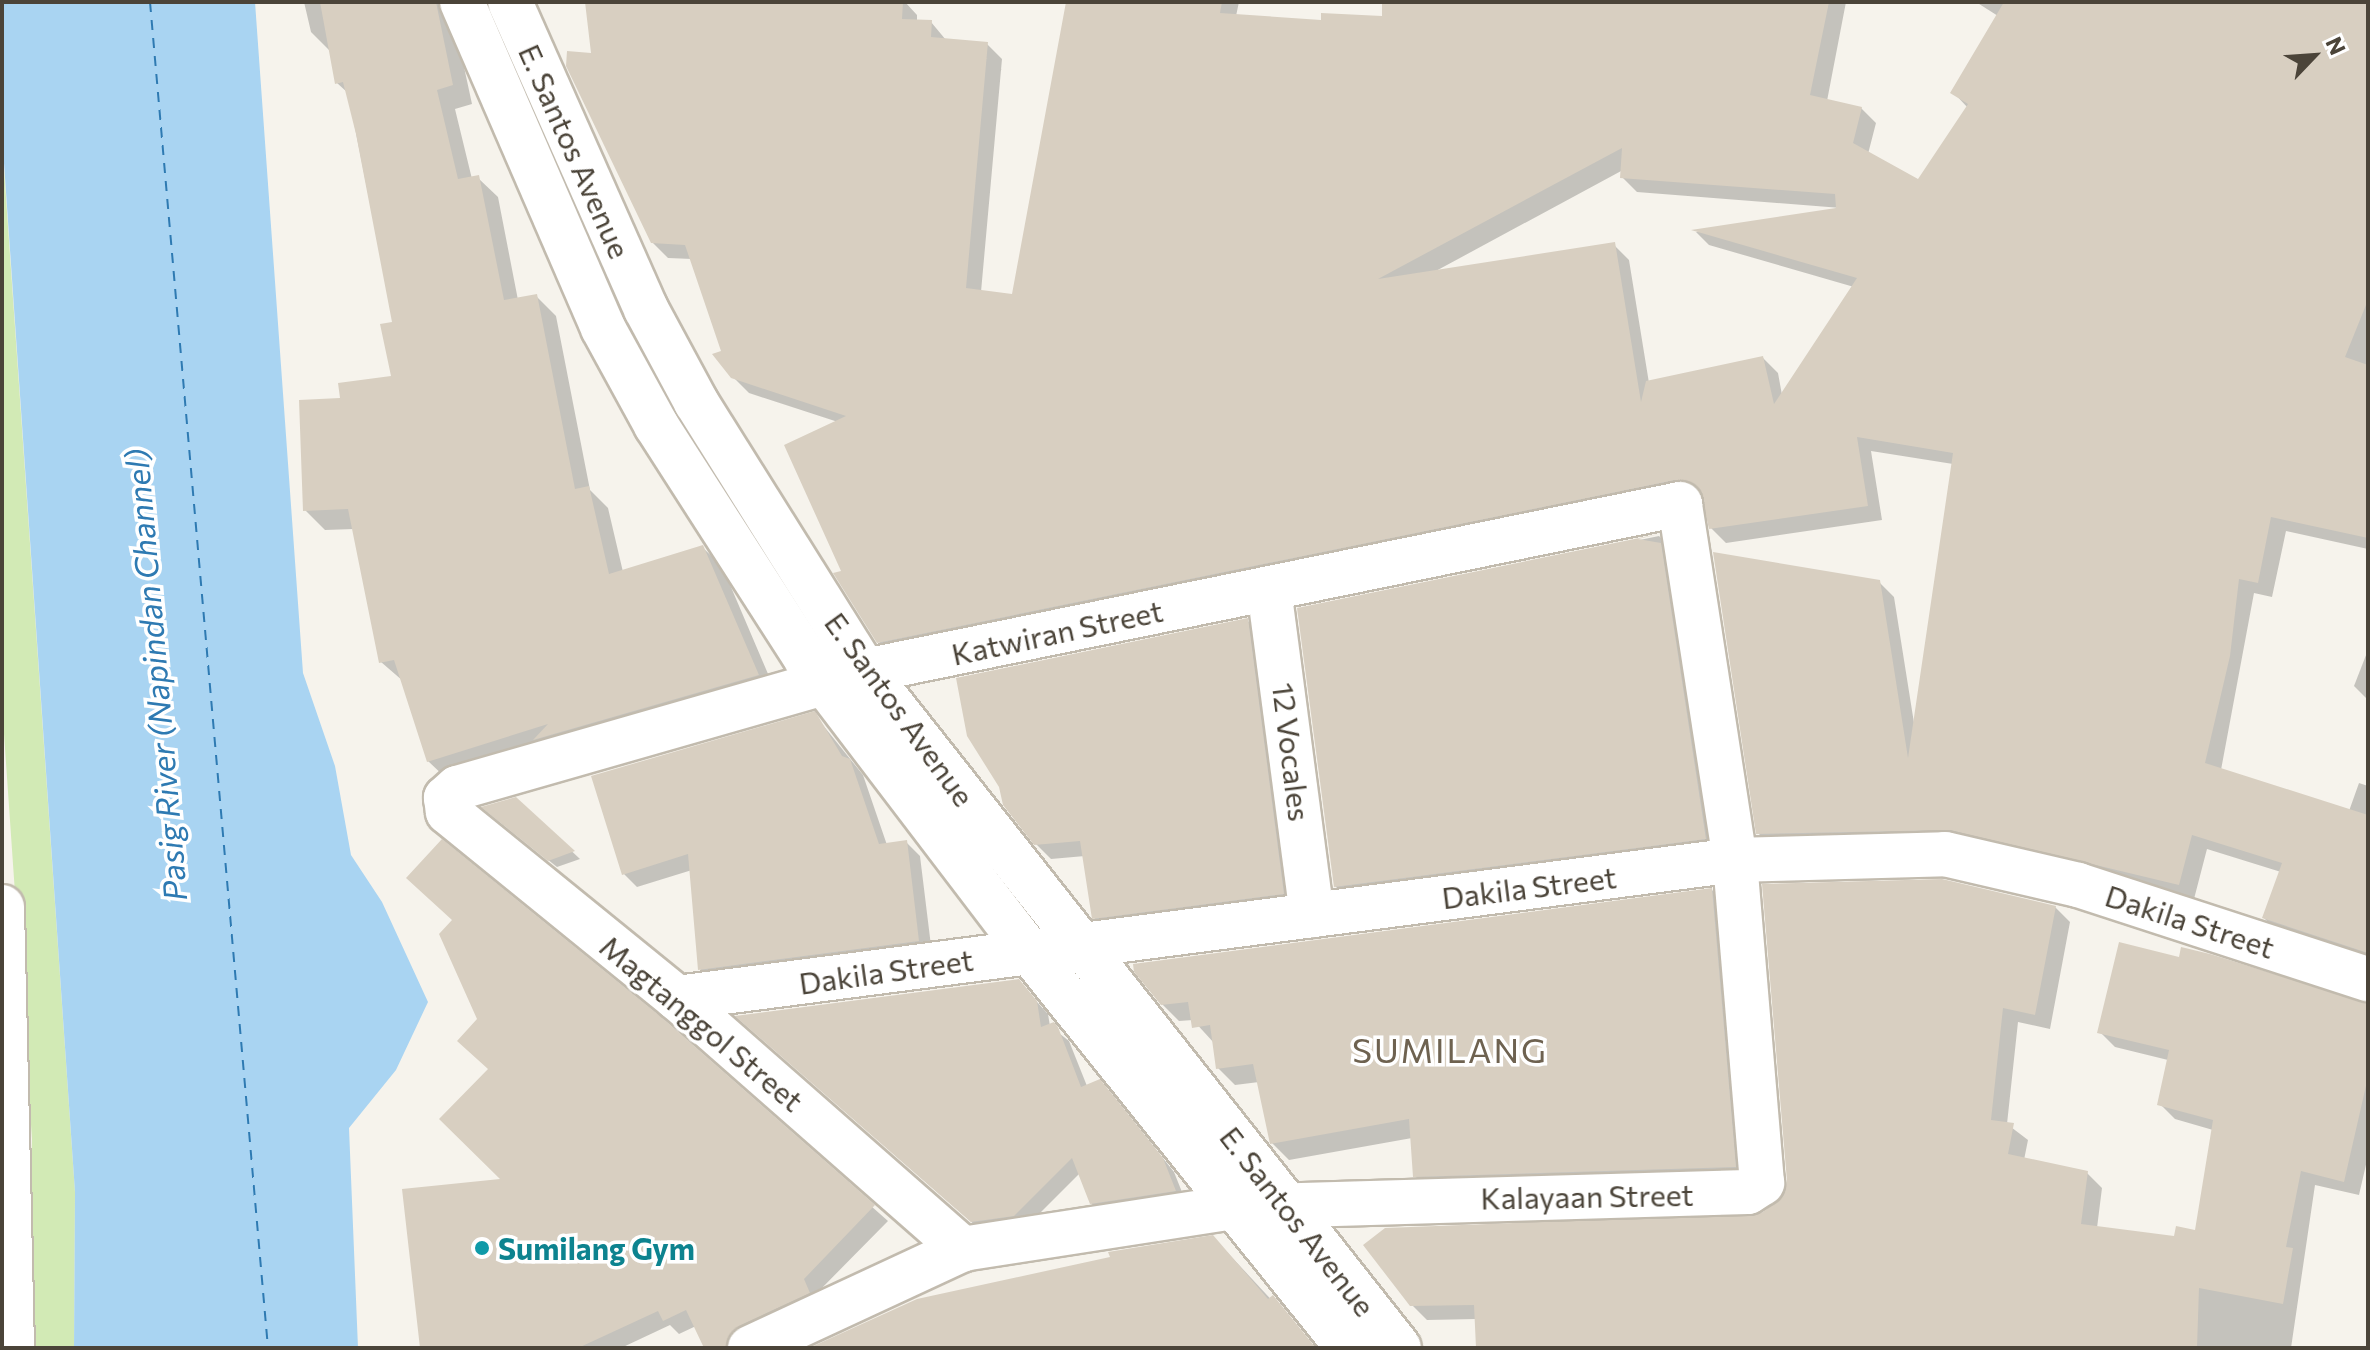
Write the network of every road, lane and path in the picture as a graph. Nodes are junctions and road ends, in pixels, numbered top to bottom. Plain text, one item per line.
1 (462, 2) edge
2 (510, 2) edge
3 (1680, 504) joint
4 (1269, 589) junction
5 (865, 671) junction
6 (822, 683) junction
7 (446, 798) joint
8 (1735, 860) junction
9 (2, 907) edge
10 (1312, 915) junction
11 (1079, 946) junction
12 (1030, 952) junction
13 (2368, 979) edge
14 (677, 998) junction
15 (1284, 1203) junction
16 (1233, 1207) junction
17 (963, 1249) junction
18 (12, 1348) edge
19 (750, 1348) edge
20 (1348, 1348) edge
21 (1399, 1348) edge

1 - 6 street, E. Santos Avenue
2 - 5 street, E. Santos Avenue
3 - 4 street, Katwiran Street
3 - 8 street, Kalayaan Street
4 - 5 street, Katwiran Street
4 - 10 street, 12 Vocales
5 - 6 street, Katwiran Street
5 - 11 street, E. Santos Avenue
6 - 7 street, Katwiran Street
6 - 12 street, E. Santos Avenue
7 - 14 street, Magtanggol Street
8 - 10 street, Dakila Street
8 - 13 street, Dakila Street
8 - 15 street, Kalayaan Street
9 - 18 street
10 - 11 street, Dakila Street
11 - 12 street, Dakila Street
11 - 15 street, E. Santos Avenue
12 - 14 street, Dakila Street
12 - 16 street, E. Santos Avenue
14 - 17 street, Magtanggol Street
15 - 16 street, Kalayaan Street
15 - 21 street, E. Santos Avenue
16 - 17 street, Kalayaan Street
16 - 20 street, E. Santos Avenue
17 - 19 street, Kalayaan Street

